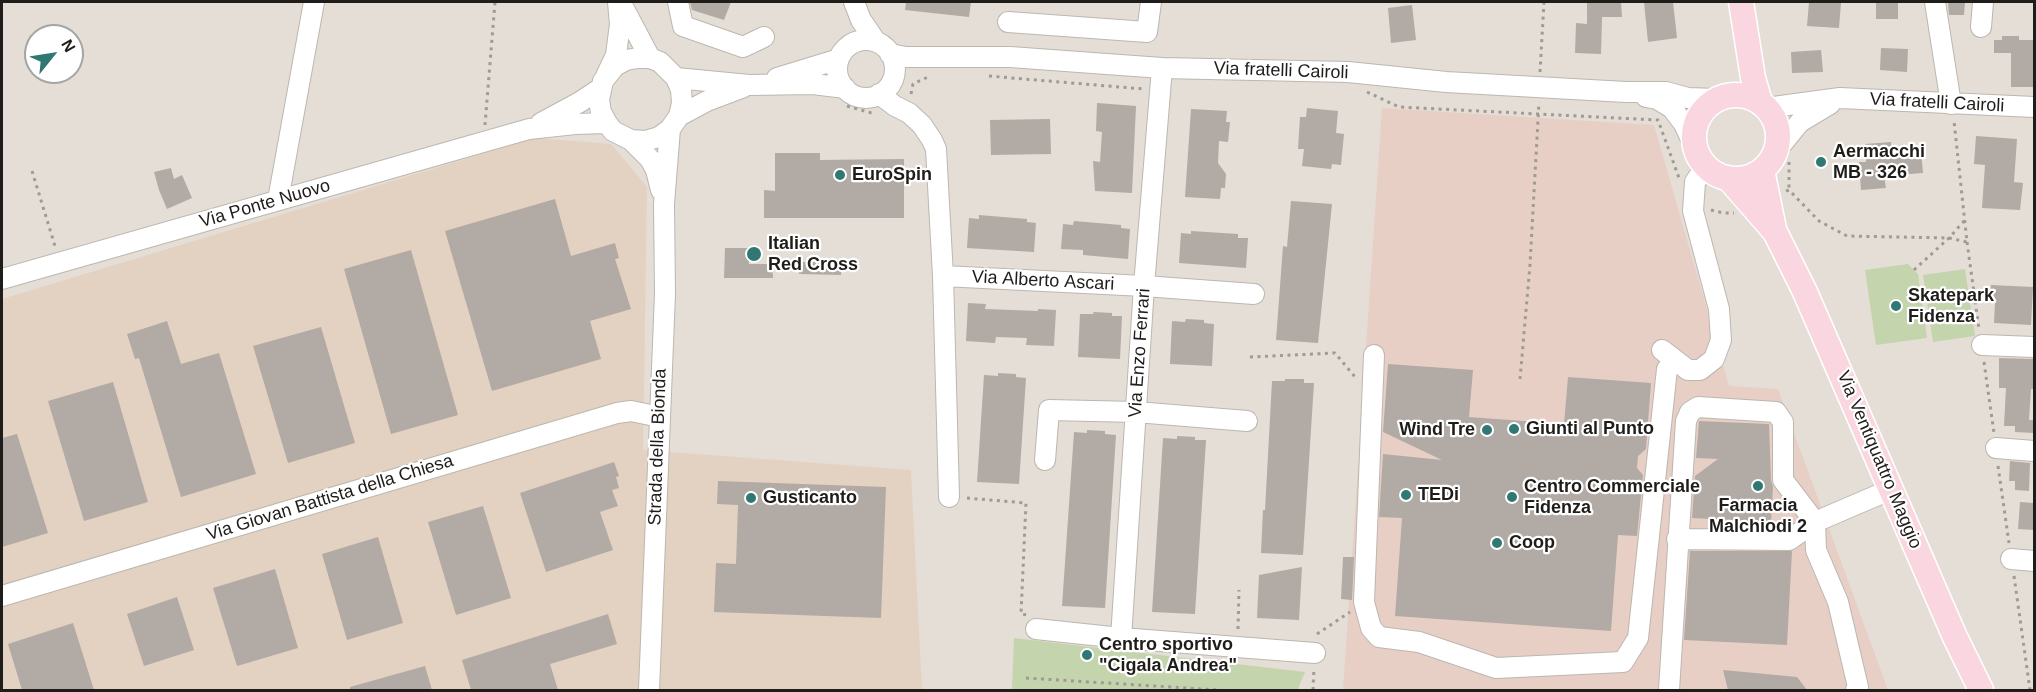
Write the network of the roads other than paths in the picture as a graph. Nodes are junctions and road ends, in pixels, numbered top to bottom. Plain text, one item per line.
1 (314, 2) edge
2 (619, 2) edge
3 (678, 2) edge
4 (852, 2) edge
5 (1151, 2) edge
6 (1741, 2) edge
7 (1935, 2) edge
8 (1983, 2) edge
9 (1008, 22) dead end
10 (1982, 27) dead end
11 (1745, 29) junction
12 (764, 37) dead end
13 (883, 48) junction
14 (843, 53) junction
15 (650, 58) junction
16 (936, 64) junction
17 (1162, 68) junction
18 (894, 77) junction
19 (676, 78) junction
20 (604, 81) junction
21 (753, 84) junction
22 (1626, 92) junction
23 (879, 94) junction
24 (845, 96) junction
25 (1721, 98) junction
26 (1840, 98) junction
27 (1951, 104) junction
28 (1763, 105) junction
29 (2034, 107) edge
30 (909, 112) junction
31 (675, 122) junction
32 (607, 123) junction
33 (529, 129) junction
34 (631, 140) junction
35 (1777, 150) junction
36 (1702, 160) junction
37 (1762, 170) junction
38 (1728, 178) junction
39 (278, 200) junction
40 (1760, 201) junction
41 (664, 204) junction
42 (943, 276) junction
43 (2, 279) edge
44 (1144, 286) junction
45 (1254, 294) dead end
46 (1982, 345) dead end
47 (2034, 347) edge
48 (1662, 350) dead end
49 (1374, 355) dead end
50 (1667, 369) dead end
51 (1136, 412) junction
52 (660, 417) junction
53 (1246, 421) dead end
54 (1996, 448) dead end
55 (2034, 451) edge
56 (1045, 460) dead end
57 (1892, 489) junction
58 (949, 497) road end
59 (1815, 522) junction
60 (1677, 539) junction
61 (2011, 560) dead end
62 (2034, 561) edge
63 (2, 596) edge
64 (1035, 623) road end
65 (1121, 638) junction
66 (1316, 644) road end
67 (649, 690) edge
68 (1669, 690) edge
69 (1856, 690) edge
70 (1981, 690) edge

1 - 39 street
2 - 15 street
2 - 20 street
3 - 12 street
4 - 13 street
4 - 14 street
5 - 9 street
6 - 11 main road
7 - 27 street
8 - 10 street
11 - 25 main road
11 - 28 main road
13 - 14 street
13 - 16 street, Via fratelli Cairoli
13 - 18 street
14 - 21 street
14 - 24 street
15 - 19 street
15 - 20 street, Via Ponte Nuovo
16 - 17 street, Via fratelli Cairoli
16 - 18 street, Via fratelli Cairoli
17 - 22 street, Via fratelli Cairoli
17 - 44 street, Via Enzo Ferrari
18 - 23 street
18 - 30 street
19 - 21 street
19 - 31 street
20 - 32 street
20 - 33 street, Via Ponte Nuovo
21 - 24 street
21 - 31 street
22 - 25 street, Via fratelli Cairoli
22 - 36 street, Via fratelli Cairoli
23 - 24 street
23 - 30 street
25 - 28 main road
25 - 36 main road
26 - 27 street, Via fratelli Cairoli
26 - 28 street, Via fratelli Cairoli
26 - 35 street
27 - 29 street, Via fratelli Cairoli
28 - 35 main road
30 - 42 street
31 - 34 street
31 - 41 street, Strada della Bionda
32 - 33 street, Via Ponte Nuovo
32 - 34 street
33 - 39 street, Via Ponte Nuovo
34 - 41 street, Strada della Bionda
35 - 37 main road
36 - 38 main road, Via Ventiquattro Maggio
36 - 48 street
37 - 38 main road
37 - 40 main road, Via Ventiquattro Maggio
38 - 40 main road, Via Ventiquattro Maggio
39 - 43 street, Via Ponte Nuovo
40 - 57 main road, Via Ventiquattro Maggio
41 - 52 street, Strada della Bionda
42 - 44 street, Via Alberto Ascari
42 - 58 street
44 - 45 street, Via Alberto Ascari
44 - 51 street, Via Enzo Ferrari
46 - 47 street
49 - 50 street
51 - 53 street
51 - 56 street
51 - 65 street, Via Enzo Ferrari
52 - 63 street, Via Giovan Battista della Chiesa
52 - 67 street, Strada della Bionda
54 - 55 street
57 - 59 street
57 - 70 main road, Via Ventiquattro Maggio
59 - 60 street
59 - 60 street
59 - 69 street
60 - 68 street
61 - 62 street
64 - 65 street
65 - 66 street

